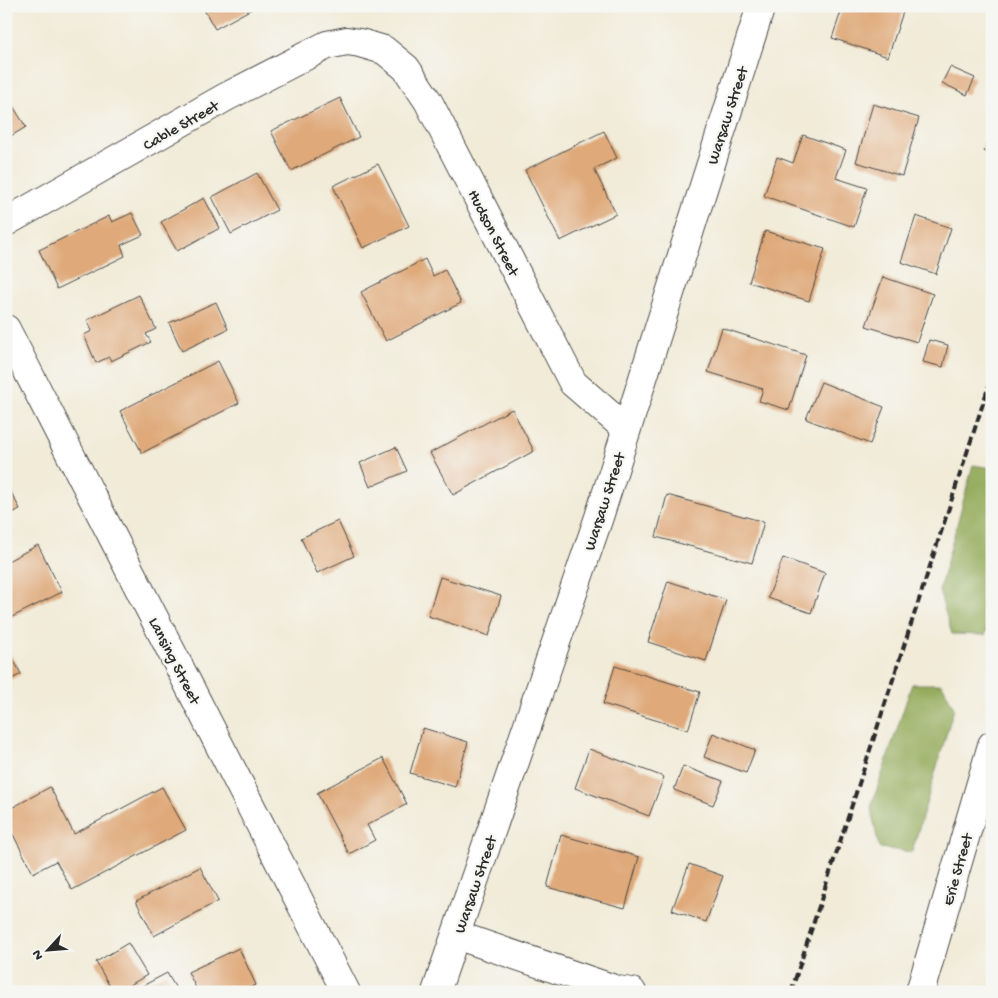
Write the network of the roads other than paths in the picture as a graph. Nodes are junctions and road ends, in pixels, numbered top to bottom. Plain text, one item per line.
1 (761, 6) edge
2 (360, 43) joint
3 (6, 222) edge
4 (6, 329) edge
5 (626, 429) junction
6 (992, 746) edge
7 (456, 935) junction
8 (346, 992) edge
9 (436, 992) edge
10 (632, 992) edge
11 (920, 992) edge

1 - 5 street, Warsaw Street
2 - 3 street, Cable Street
2 - 5 street, Hudson Street
4 - 8 street, Lansing Street
5 - 7 street, Warsaw Street
6 - 11 street, Erie Street
7 - 9 street, Warsaw Street
7 - 10 street

